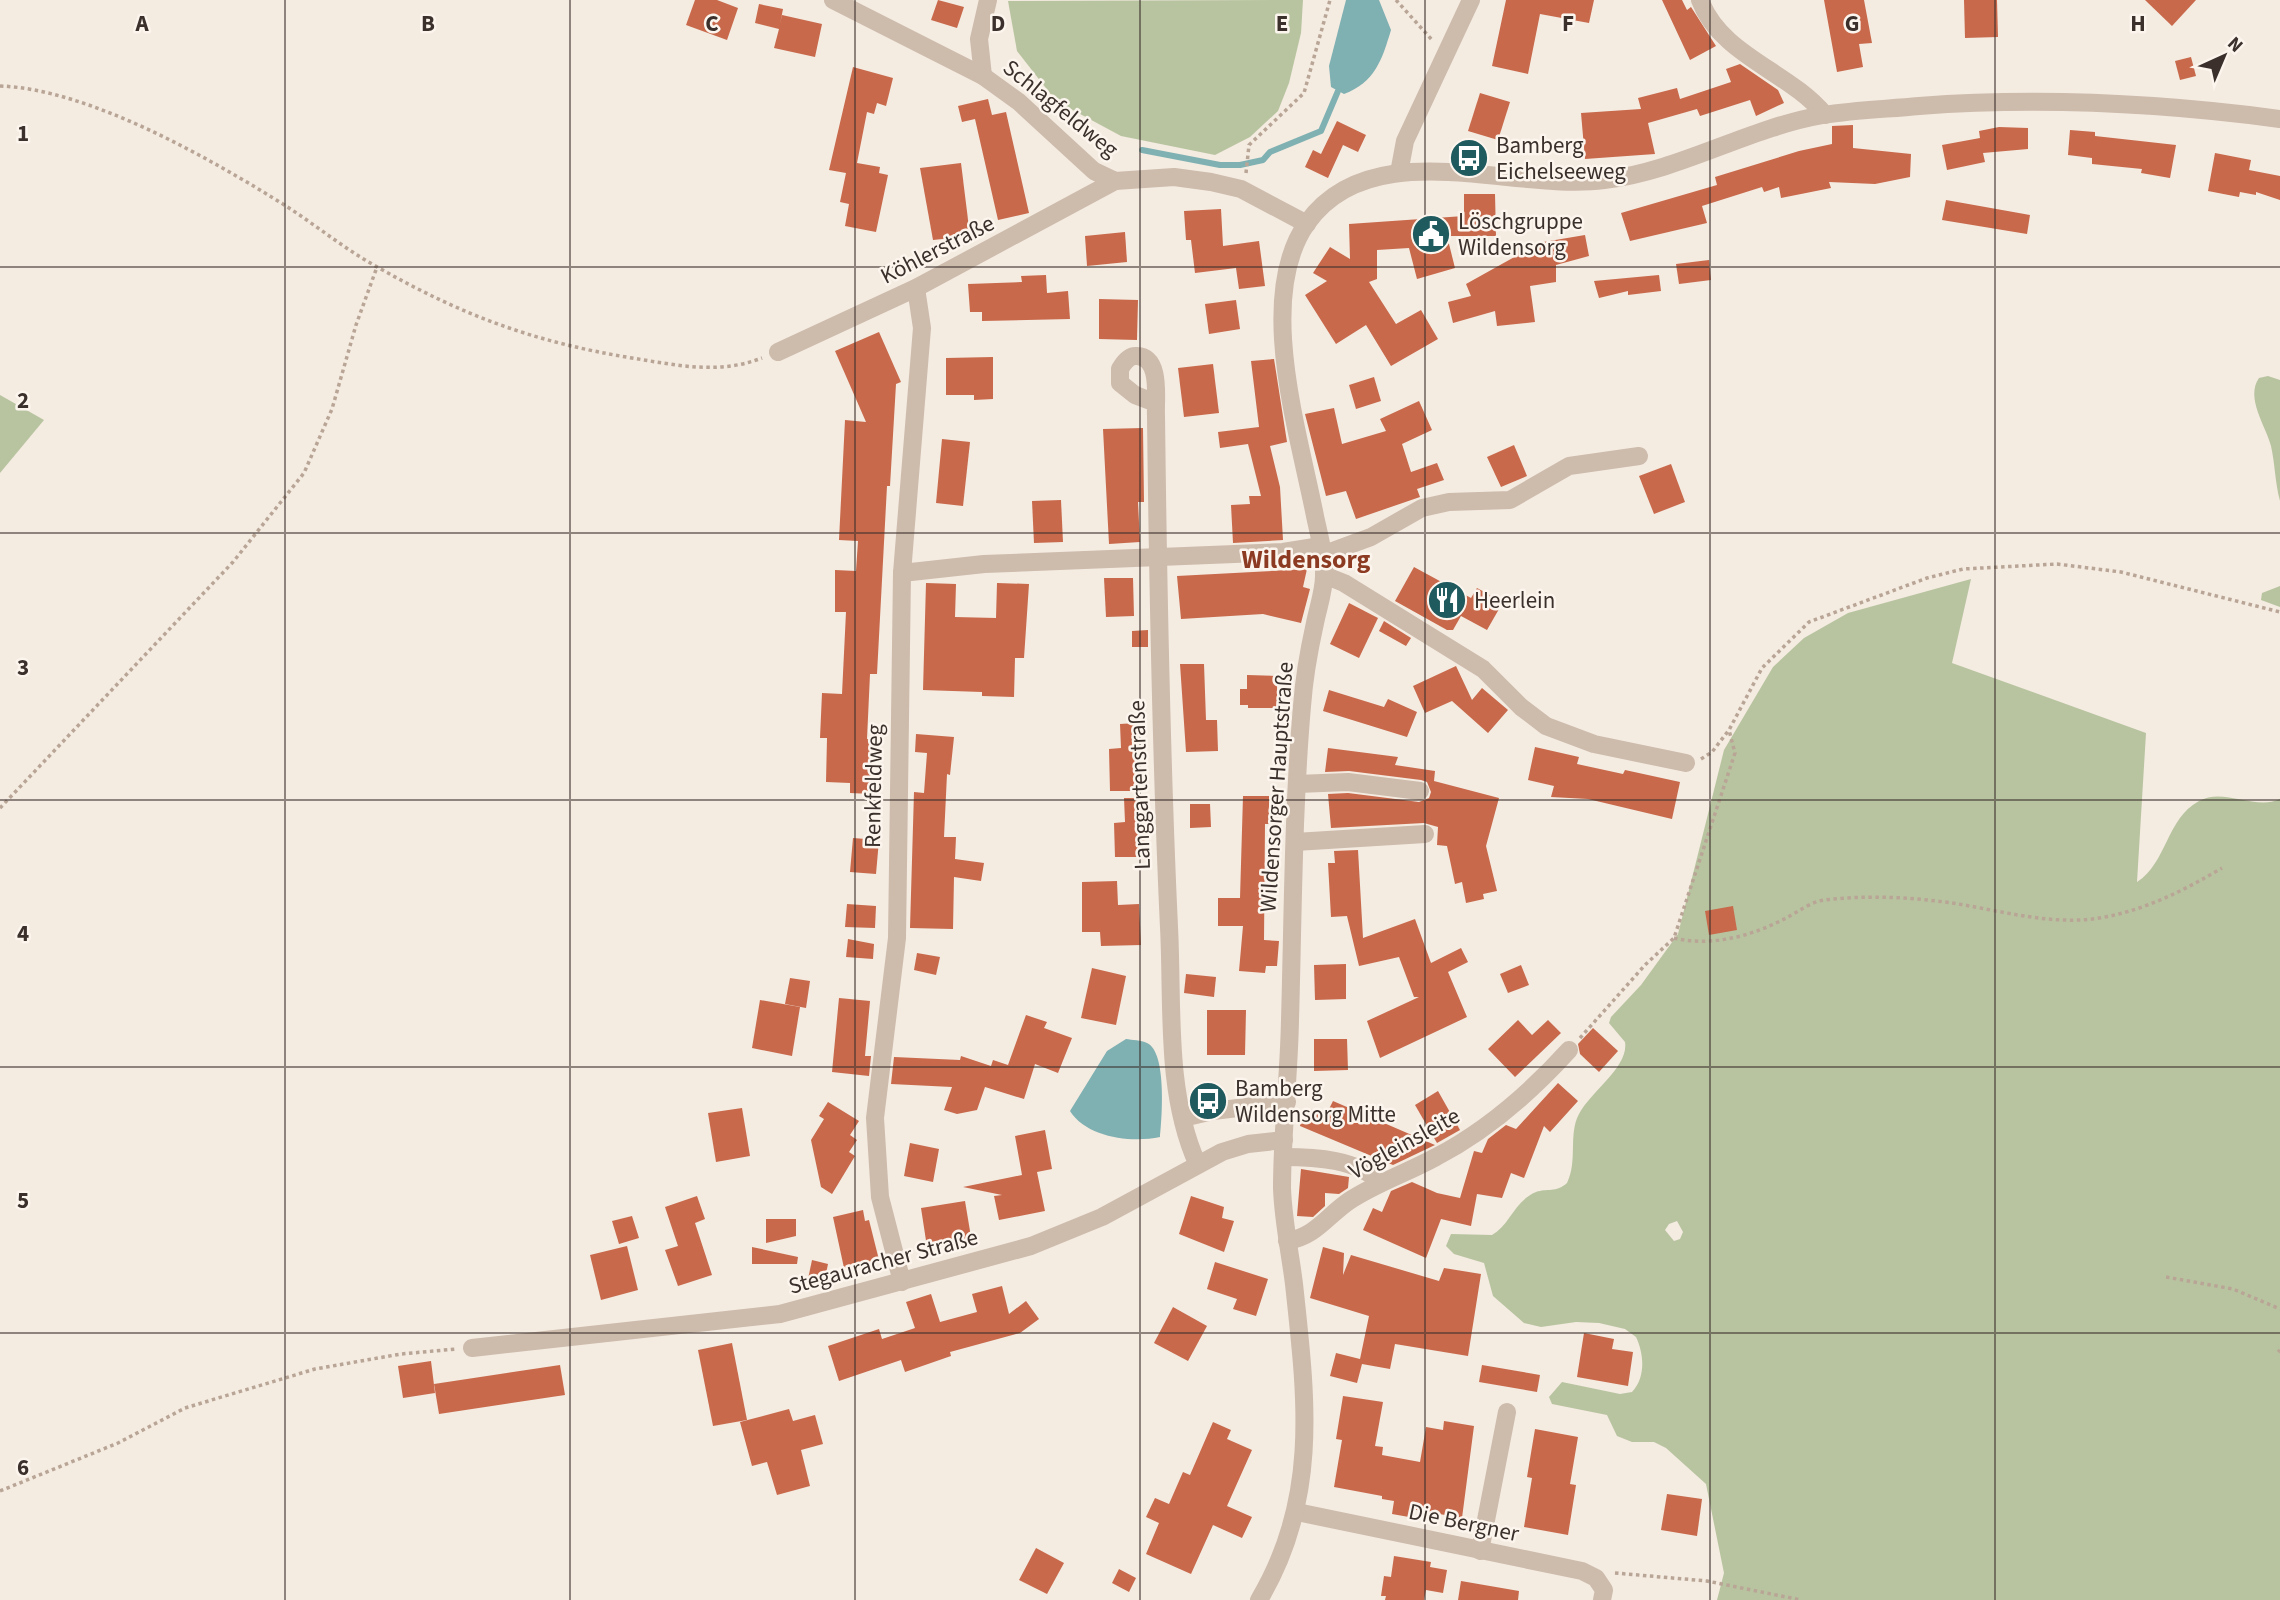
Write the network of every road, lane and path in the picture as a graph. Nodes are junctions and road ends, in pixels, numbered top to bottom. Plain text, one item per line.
1 (988, 0) edge
2 (1330, 0) edge
3 (1396, 0) edge
4 (1471, 0) edge
5 (1700, 0) edge
6 (837, 1) edge
7 (1446, 50) junction
8 (983, 76) junction
9 (0, 86) edge
10 (1825, 115) junction
11 (2280, 119) edge
12 (1248, 168) dead end
13 (1399, 173) junction
14 (1115, 181) junction
15 (1307, 224) junction
16 (377, 267) junction
17 (916, 288) junction
18 (778, 352) joint
19 (1156, 403) dead end
20 (1639, 456) dead end
21 (1321, 550) junction
22 (1158, 557) junction
23 (902, 573) junction
24 (1324, 575) junction
25 (2280, 612) edge
26 (1729, 730) junction
27 (1686, 763) joint
28 (1297, 784) junction
29 (1420, 791) dead end
30 (0, 808) edge
31 (1425, 834) dead end
32 (1294, 842) junction
33 (2222, 868) dead end
34 (1674, 938) junction
35 (1569, 1050) joint
36 (1287, 1102) junction
37 (1183, 1118) junction
38 (1284, 1148) junction
39 (1198, 1163) junction
40 (1381, 1183) junction
41 (1287, 1241) junction
42 (2166, 1277) dead end
43 (902, 1282) junction
44 (2280, 1309) edge
45 (472, 1348) joint
46 (1507, 1412) dead end
47 (0, 1490) edge
48 (1297, 1512) junction
49 (1480, 1551) junction
50 (1596, 1578) junction
51 (1259, 1600) edge
52 (1602, 1600) edge
53 (1801, 1600) edge

1 - 8 street
2 - 12 path
3 - 7 path
4 - 7 street
5 - 10 street
6 - 8 street, Schlagfeldweg
7 - 13 street
8 - 14 street, Schlagfeldweg
9 - 16 path
10 - 11 street, Wildensorger Hauptstraße
10 - 13 street, Wildensorger Hauptstraße
13 - 15 street, Wildensorger Hauptstraße
14 - 15 street, Schlagfeldweg
14 - 17 street, Köhlerstraße
15 - 21 street, Wildensorger Hauptstraße
16 - 18 path
16 - 30 path
17 - 18 street, Köhlerstraße
17 - 23 street, Renkfeldweg
19 - 22 street, Langgartenstraße
20 - 21 street
21 - 22 street
21 - 24 street, Wildensorger Hauptstraße
22 - 23 street
22 - 37 street, Langgartenstraße
23 - 43 street, Renkfeldweg
24 - 27 street
24 - 28 street, Wildensorger Hauptstraße
25 - 26 path
26 - 27 path
26 - 34 path
28 - 29 street
28 - 32 street, Wildensorger Hauptstraße
31 - 32 street
32 - 36 street, Wildensorger Hauptstraße
33 - 34 path
34 - 35 path
35 - 40 street, Vögleinsleite
36 - 37 street
36 - 38 street, Wildensorger Hauptstraße
37 - 39 street, Langgartenstraße
38 - 39 street, Stegauracher Straße
38 - 40 street, Stegauracher Straße
38 - 41 street, Wildensorger Hauptstraße
39 - 43 street, Stegauracher Straße
40 - 41 street, Vögleinsleite
41 - 48 street, Wildensorger Hauptstraße
42 - 44 path
43 - 45 street, Stegauracher Straße
45 - 47 path
46 - 49 street
48 - 49 street, Die Bergner
48 - 51 street, Wildensorger Hauptstraße
49 - 50 street, Die Bergner
50 - 52 street
50 - 53 path

